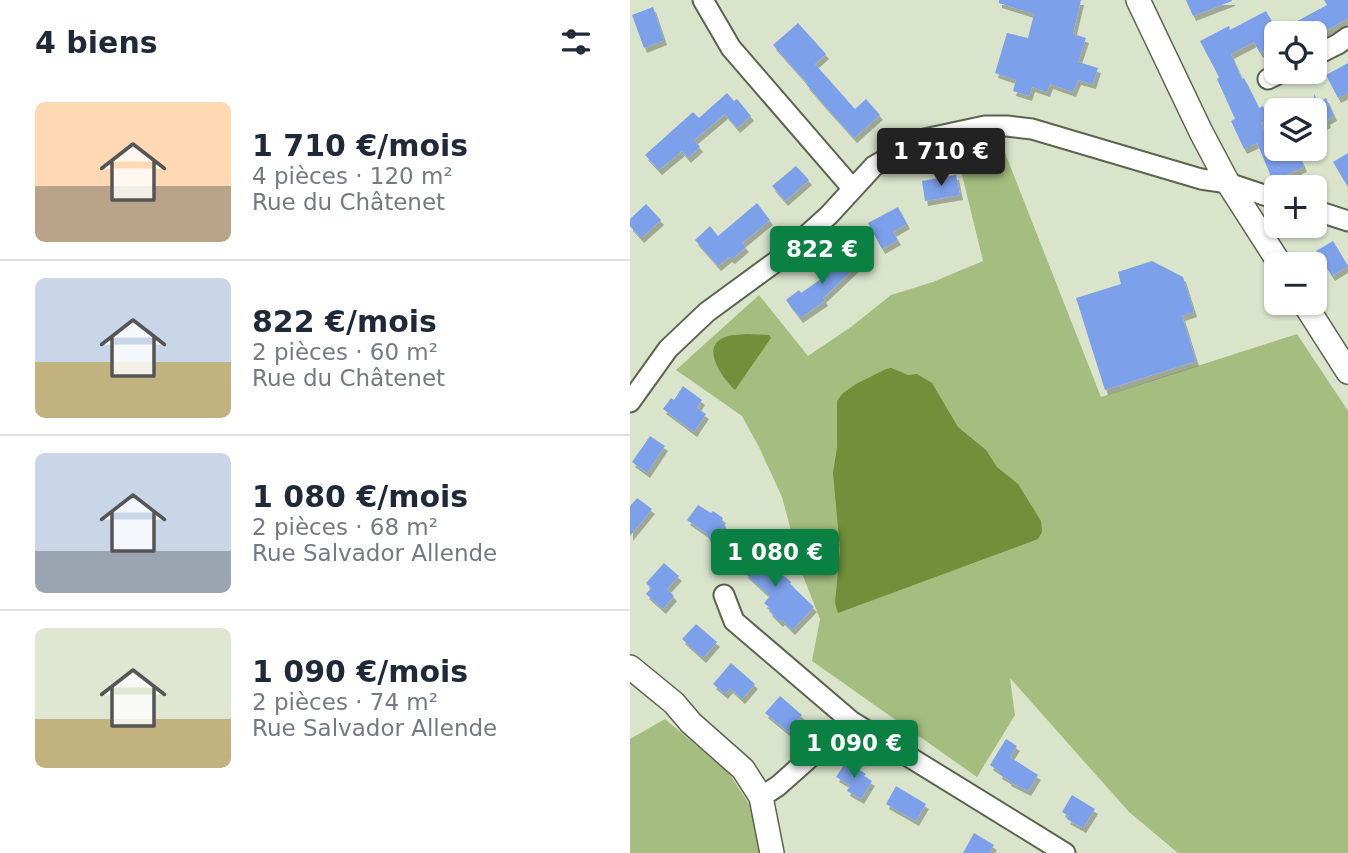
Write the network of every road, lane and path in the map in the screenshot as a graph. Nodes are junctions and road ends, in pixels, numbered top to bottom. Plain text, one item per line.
1 (703, 0) edge
2 (1138, 0) edge
3 (1348, 37) edge
4 (1327, 50) edge
5 (1228, 183) junction
6 (853, 189) junction
7 (1264, 195) edge
8 (1327, 214) edge
9 (1348, 220) edge
10 (1272, 252) edge
11 (1312, 315) edge
12 (1348, 372) edge
13 (630, 402) edge
14 (724, 595) dead end
15 (630, 667) edge
16 (851, 721) junction
17 (761, 797) junction
18 (772, 853) edge
19 (1065, 853) edge

1 - 6 street
2 - 5 street
3 - 4 street
5 - 6 street
5 - 7 street
5 - 10 street
6 - 13 street
8 - 9 street
11 - 12 street
14 - 16 street
15 - 17 street
16 - 17 street
16 - 19 street
17 - 18 street

